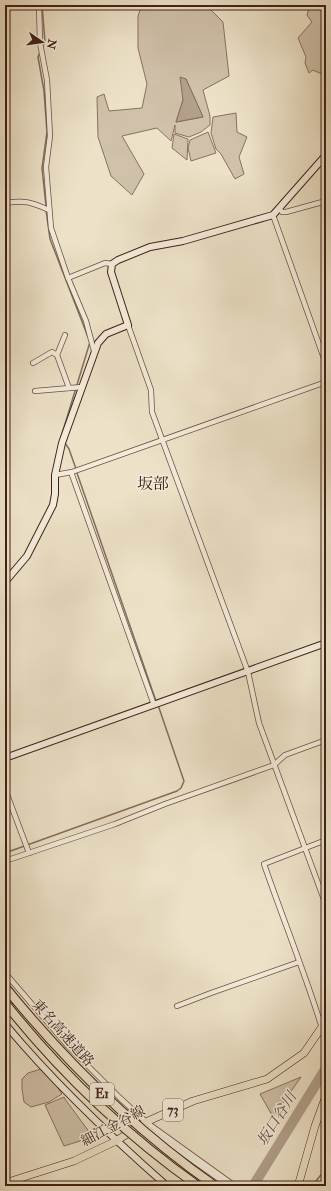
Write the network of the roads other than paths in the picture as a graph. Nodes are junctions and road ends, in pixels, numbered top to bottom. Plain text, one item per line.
1 (39, 5) edge
2 (326, 155) edge
3 (326, 201) edge
4 (5, 203) edge
5 (279, 208) junction
6 (49, 210) junction
7 (273, 215) junction
8 (112, 264) junction
9 (68, 278) junction
10 (128, 325) junction
11 (65, 335) dead end
12 (94, 351) junction
13 (57, 355) junction
14 (33, 363) dead end
15 (326, 364) edge
16 (326, 382) edge
17 (81, 387) junction
18 (70, 388) junction
19 (35, 391) dead end
20 (162, 439) junction
21 (71, 472) junction
22 (55, 475) junction
23 (5, 582) edge
24 (326, 643) edge
25 (248, 672) junction
26 (155, 705) junction
27 (326, 740) edge
28 (5, 758) edge
29 (274, 765) junction
30 (5, 789) edge
31 (326, 840) edge
32 (304, 848) junction
33 (28, 851) junction
34 (5, 861) edge
35 (326, 905) edge
36 (299, 962) junction
37 (5, 973) edge
38 (5, 987) edge
39 (5, 1003) edge
40 (177, 1006) dead end
41 (5, 1024) edge
42 (324, 1025) edge
43 (326, 1096) edge
44 (144, 1123) junction
45 (116, 1142) junction
46 (5, 1183) edge
47 (167, 1186) edge
48 (198, 1186) edge
49 (215, 1186) edge
50 (229, 1186) edge
51 (235, 1186) edge
52 (298, 1186) edge

1 - 6 street
2 - 5 street
3 - 5 street
4 - 6 street
5 - 7 street
6 - 9 street
7 - 8 street
7 - 15 street
8 - 9 street
8 - 10 street
9 - 12 street
10 - 12 street
10 - 20 street
11 - 13 street
12 - 17 street
13 - 14 street
13 - 18 street
16 - 20 street
17 - 18 street
17 - 22 street
18 - 19 street
20 - 21 street
20 - 25 street
21 - 22 street
21 - 26 street
22 - 23 street
24 - 25 street
25 - 26 street
25 - 29 street
26 - 28 street
27 - 29 street
29 - 32 street
29 - 33 street
30 - 33 street
31 - 32 street
32 - 35 street
32 - 36 street
33 - 34 street
36 - 40 street
36 - 42 street
37 - 44 street
38 - 49 highway, 東名高速道路 / E1, bridge
39 - 48 highway, 東名高速道路 / E1, bridge
41 - 45 street
42 - 44 main road, 細江金谷線 / 73
43 - 52 main road
44 - 45 main road, 細江金谷線 / 73
44 - 50 street
44 - 51 street
45 - 46 main road, 細江金谷線 / 73
45 - 47 street

